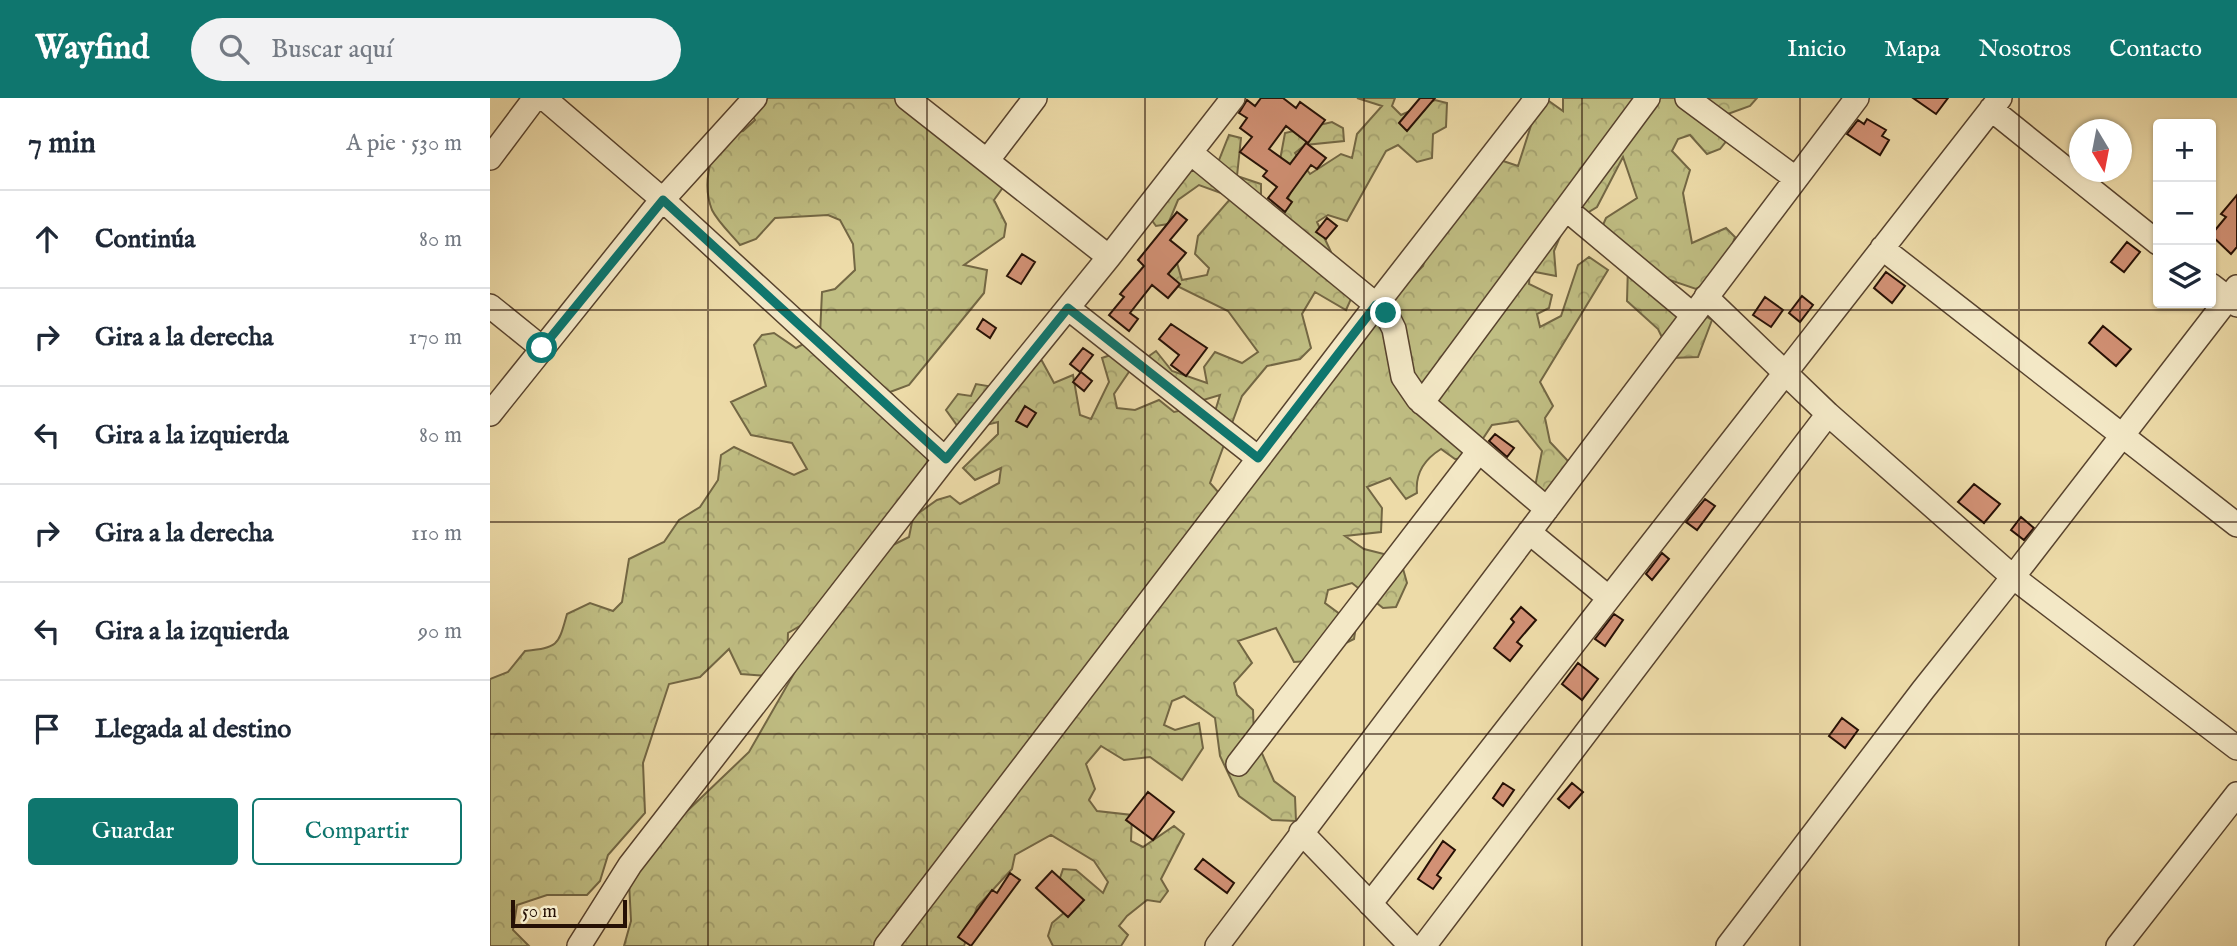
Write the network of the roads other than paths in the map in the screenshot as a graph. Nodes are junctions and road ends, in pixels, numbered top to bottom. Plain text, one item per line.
1 (535, 98) edge
2 (544, 98) edge
3 (755, 98) edge
4 (907, 98) edge
5 (1035, 98) edge
6 (1233, 98) edge
7 (1537, 98) edge
8 (1648, 98) edge
9 (1687, 98) edge
10 (1857, 98) edge
11 (1995, 104) edge
12 (1191, 153) junction
13 (490, 158) edge
14 (987, 162) junction
15 (1795, 178) junction
16 (663, 200) junction
17 (1566, 209) junction
18 (2153, 239) edge
19 (1882, 248) junction
20 (1109, 257) junction
21 (2228, 294) edge
22 (1376, 305) junction
23 (490, 306) edge
24 (1699, 306) junction
25 (1068, 308) junction
26 (542, 348) junction
27 (1785, 373) junction
28 (1422, 403) junction
29 (490, 414) edge
30 (1828, 414) junction
31 (2123, 435) junction
32 (1479, 451) junction
33 (1258, 458) junction
34 (946, 459) junction
35 (1547, 509) junction
36 (2237, 525) edge
37 (1529, 533) junction
38 (2013, 577) junction
39 (1609, 598) junction
40 (2237, 748) edge
41 (1238, 764) dead end
42 (2237, 794) edge
43 (1301, 832) junction
44 (1370, 904) junction
45 (579, 946) edge
46 (886, 946) edge
47 (1217, 946) edge
48 (1411, 946) edge
49 (1424, 946) edge
50 (1728, 946) edge
51 (2118, 946) edge

1 - 13 street
2 - 16 street
3 - 16 street
4 - 14 street
5 - 14 street
6 - 12 street
7 - 22 street
8 - 17 street
9 - 15 street
10 - 15 street
11 - 18 street
11 - 19 street
12 - 20 street
12 - 22 street
14 - 20 street
15 - 24 street
16 - 26 street
16 - 34 street
17 - 24 street
17 - 28 street
19 - 27 street
19 - 31 street
20 - 25 street
21 - 31 street
22 - 28 street
22 - 33 street
23 - 26 street
24 - 27 street
24 - 35 street
25 - 33 street
25 - 34 street
26 - 29 street
27 - 30 street
27 - 39 street
28 - 32 street
30 - 38 street
30 - 49 street
31 - 36 street
31 - 38 street
32 - 35 street
32 - 41 street
33 - 46 street
34 - 45 street
35 - 37 street
37 - 39 street
37 - 43 street
38 - 40 street
38 - 50 street
39 - 44 street
42 - 51 street
43 - 44 street
43 - 47 street
44 - 48 street

